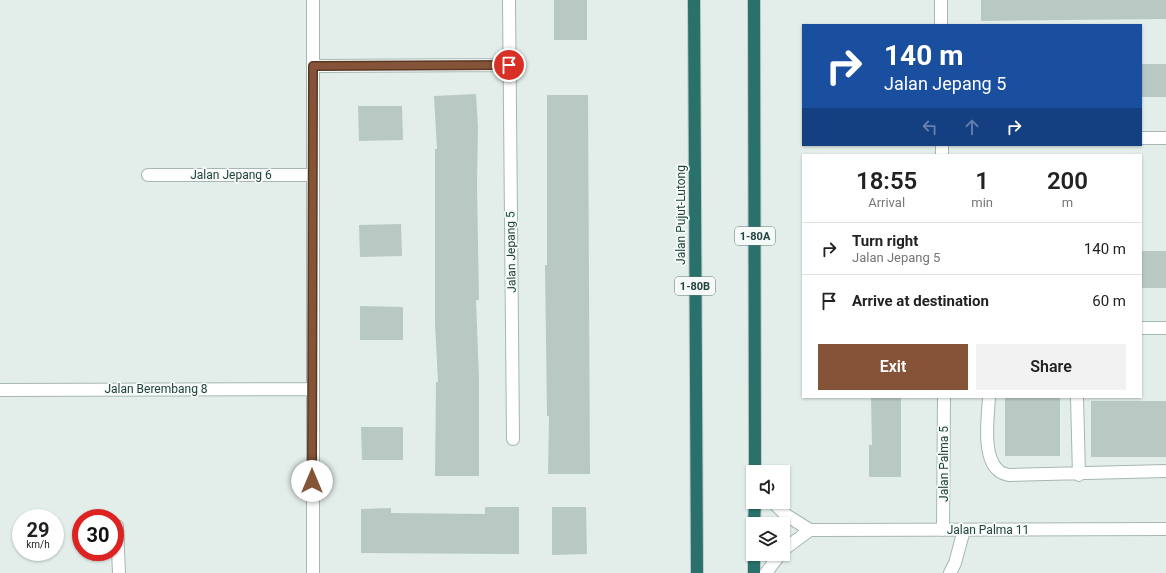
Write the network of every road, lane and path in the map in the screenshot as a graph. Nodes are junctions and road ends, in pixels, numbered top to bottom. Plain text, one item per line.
1 (313, 0) edge
2 (509, 0) edge
3 (694, 0) edge
4 (754, 0) edge
5 (941, 0) edge
6 (941, 24) edge
7 (509, 65) junction
8 (313, 66) junction
9 (1142, 138) edge
10 (1166, 138) edge
11 (148, 175) dead end
12 (314, 175) junction
13 (1142, 328) edge
14 (1166, 328) edge
15 (312, 389) junction
16 (0, 390) edge
17 (944, 398) edge
18 (989, 398) edge
19 (1077, 398) edge
20 (513, 439) dead end
21 (755, 465) edge
22 (1166, 471) edge
23 (1079, 475) junction
24 (780, 509) edge
25 (1166, 529) edge
26 (810, 530) junction
27 (944, 530) junction
28 (964, 530) junction
29 (790, 545) edge
30 (118, 561) edge
31 (754, 561) edge
32 (775, 561) edge
33 (119, 573) edge
34 (313, 573) edge
35 (697, 573) edge
36 (754, 573) edge
37 (766, 573) edge
38 (950, 573) edge

1 - 8 street
2 - 7 street, Jalan Jepang 5
3 - 35 highway, Jalan Pujut-Lutong / 1-80B
4 - 21 highway, 1-80A
5 - 6 street
7 - 8 street
7 - 20 street, Jalan Jepang 5
8 - 12 street
9 - 10 street
11 - 12 street, Jalan Jepang 6
12 - 15 street
13 - 14 street
15 - 16 street, Jalan Berembang 8
15 - 34 street
17 - 27 street, Jalan Palma 5
18 - 23 street
19 - 23 street
22 - 23 street
24 - 26 street
25 - 28 street, Jalan Palma 11
26 - 27 street, Jalan Palma 11
26 - 29 street
27 - 28 street, Jalan Palma 11
28 - 38 street
30 - 33 street
31 - 36 highway
32 - 37 street

